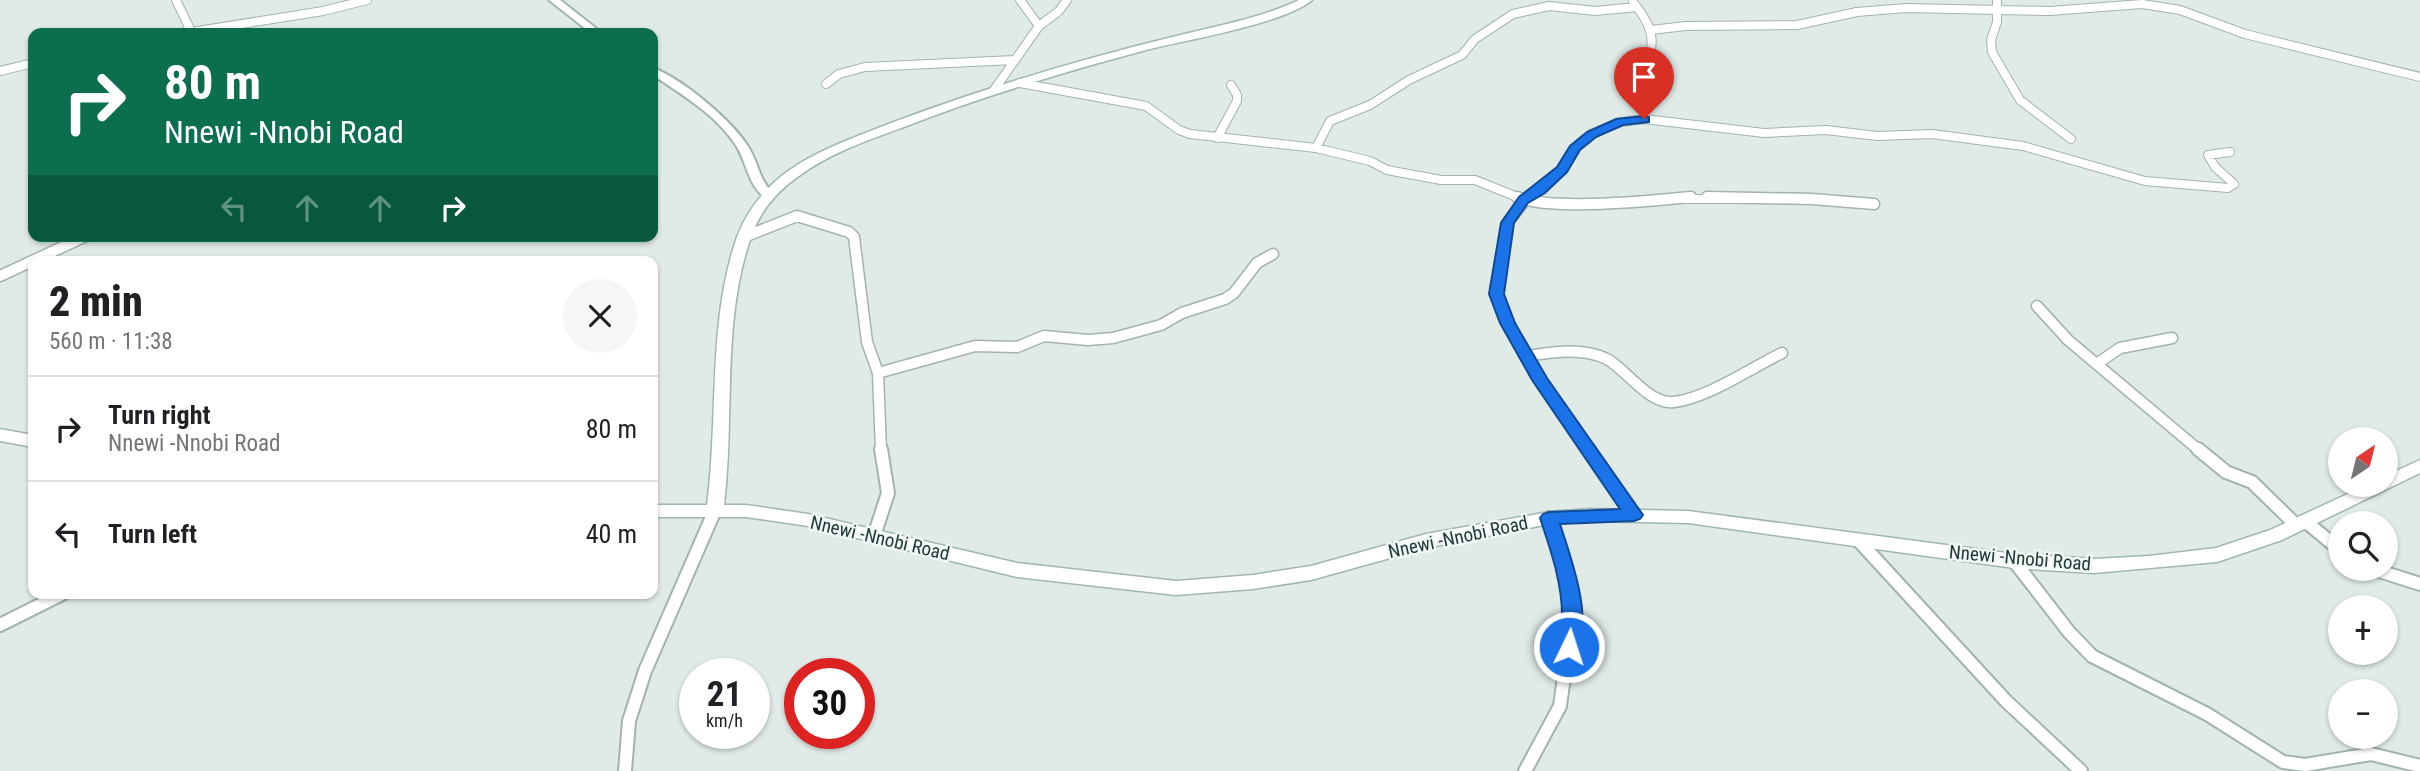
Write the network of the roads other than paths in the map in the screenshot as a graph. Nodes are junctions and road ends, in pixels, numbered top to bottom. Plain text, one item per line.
1 (176, 0) edge
2 (367, 0) edge
3 (554, 0) edge
4 (1020, 0) edge
5 (1067, 0) edge
6 (1307, 0) edge
7 (1879, 0) edge
8 (1997, 0) edge
9 (1634, 3) edge
10 (1892, 9) junction
11 (1998, 11) junction
12 (1040, 26) junction
13 (188, 28) edge
14 (217, 28) edge
15 (590, 28) edge
16 (1651, 30) junction
17 (1014, 60) junction
18 (28, 64) edge
19 (0, 71) edge
20 (658, 75) edge
21 (2420, 77) edge
22 (1020, 83) junction
23 (826, 84) dead end
24 (1231, 85) dead end
25 (995, 90) junction
26 (1644, 119) junction
27 (1217, 138) junction
28 (2071, 139) dead end
29 (1316, 148) junction
30 (2230, 152) dead end
31 (768, 195) junction
32 (1524, 200) junction
33 (1874, 204) dead end
34 (744, 237) junction
35 (73, 242) edge
36 (1273, 254) dead end
37 (43, 256) edge
38 (28, 263) edge
39 (0, 276) edge
40 (2037, 306) dead end
41 (2172, 338) dead end
42 (1782, 353) dead end
43 (1527, 356) junction
44 (2098, 363) junction
45 (878, 373) junction
46 (0, 435) edge
47 (28, 440) edge
48 (2420, 466) edge
49 (2398, 477) edge
50 (2356, 497) edge
51 (715, 510) junction
52 (658, 511) edge
53 (1634, 515) junction
54 (1549, 518) junction
55 (2300, 523) junction
56 (874, 536) junction
57 (1858, 540) junction
58 (2328, 542) edge
59 (2014, 561) junction
60 (2398, 577) edge
61 (2420, 584) edge
62 (52, 599) edge
63 (0, 625) edge
64 (2420, 766) edge
65 (625, 771) edge
66 (1525, 771) edge
67 (2081, 771) edge

1 - 13 street
2 - 14 street
3 - 15 street
4 - 12 street
5 - 12 street
6 - 22 main road
7 - 10 street
8 - 11 street
9 - 16 street
9 - 29 street
10 - 11 street
10 - 16 street
11 - 21 street
11 - 28 street
12 - 17 street
16 - 26 street
17 - 23 street
17 - 25 street
18 - 19 street
20 - 31 street
22 - 25 main road
22 - 27 street
24 - 27 street
25 - 31 main road
26 - 30 street
26 - 32 street
27 - 29 street
29 - 32 street
31 - 34 main road
32 - 33 street
32 - 43 street
34 - 45 street
34 - 51 main road
35 - 37 street
36 - 45 street
38 - 39 street
40 - 44 street
41 - 44 street
42 - 43 street
43 - 53 street
44 - 55 street
45 - 56 street
46 - 47 main road
48 - 49 main road, Nnewi -Nnobi Road
50 - 55 main road, Nnewi -Nnobi Road
51 - 52 main road, Nnewi -Nnobi Road
51 - 56 main road, Nnewi -Nnobi Road
51 - 65 street
53 - 54 main road, Nnewi -Nnobi Road
53 - 57 main road, Nnewi -Nnobi Road
54 - 56 main road, Nnewi -Nnobi Road
54 - 66 street
55 - 58 street
55 - 59 main road, Nnewi -Nnobi Road
57 - 59 main road, Nnewi -Nnobi Road
57 - 67 street
59 - 64 street
60 - 61 street
62 - 63 street

